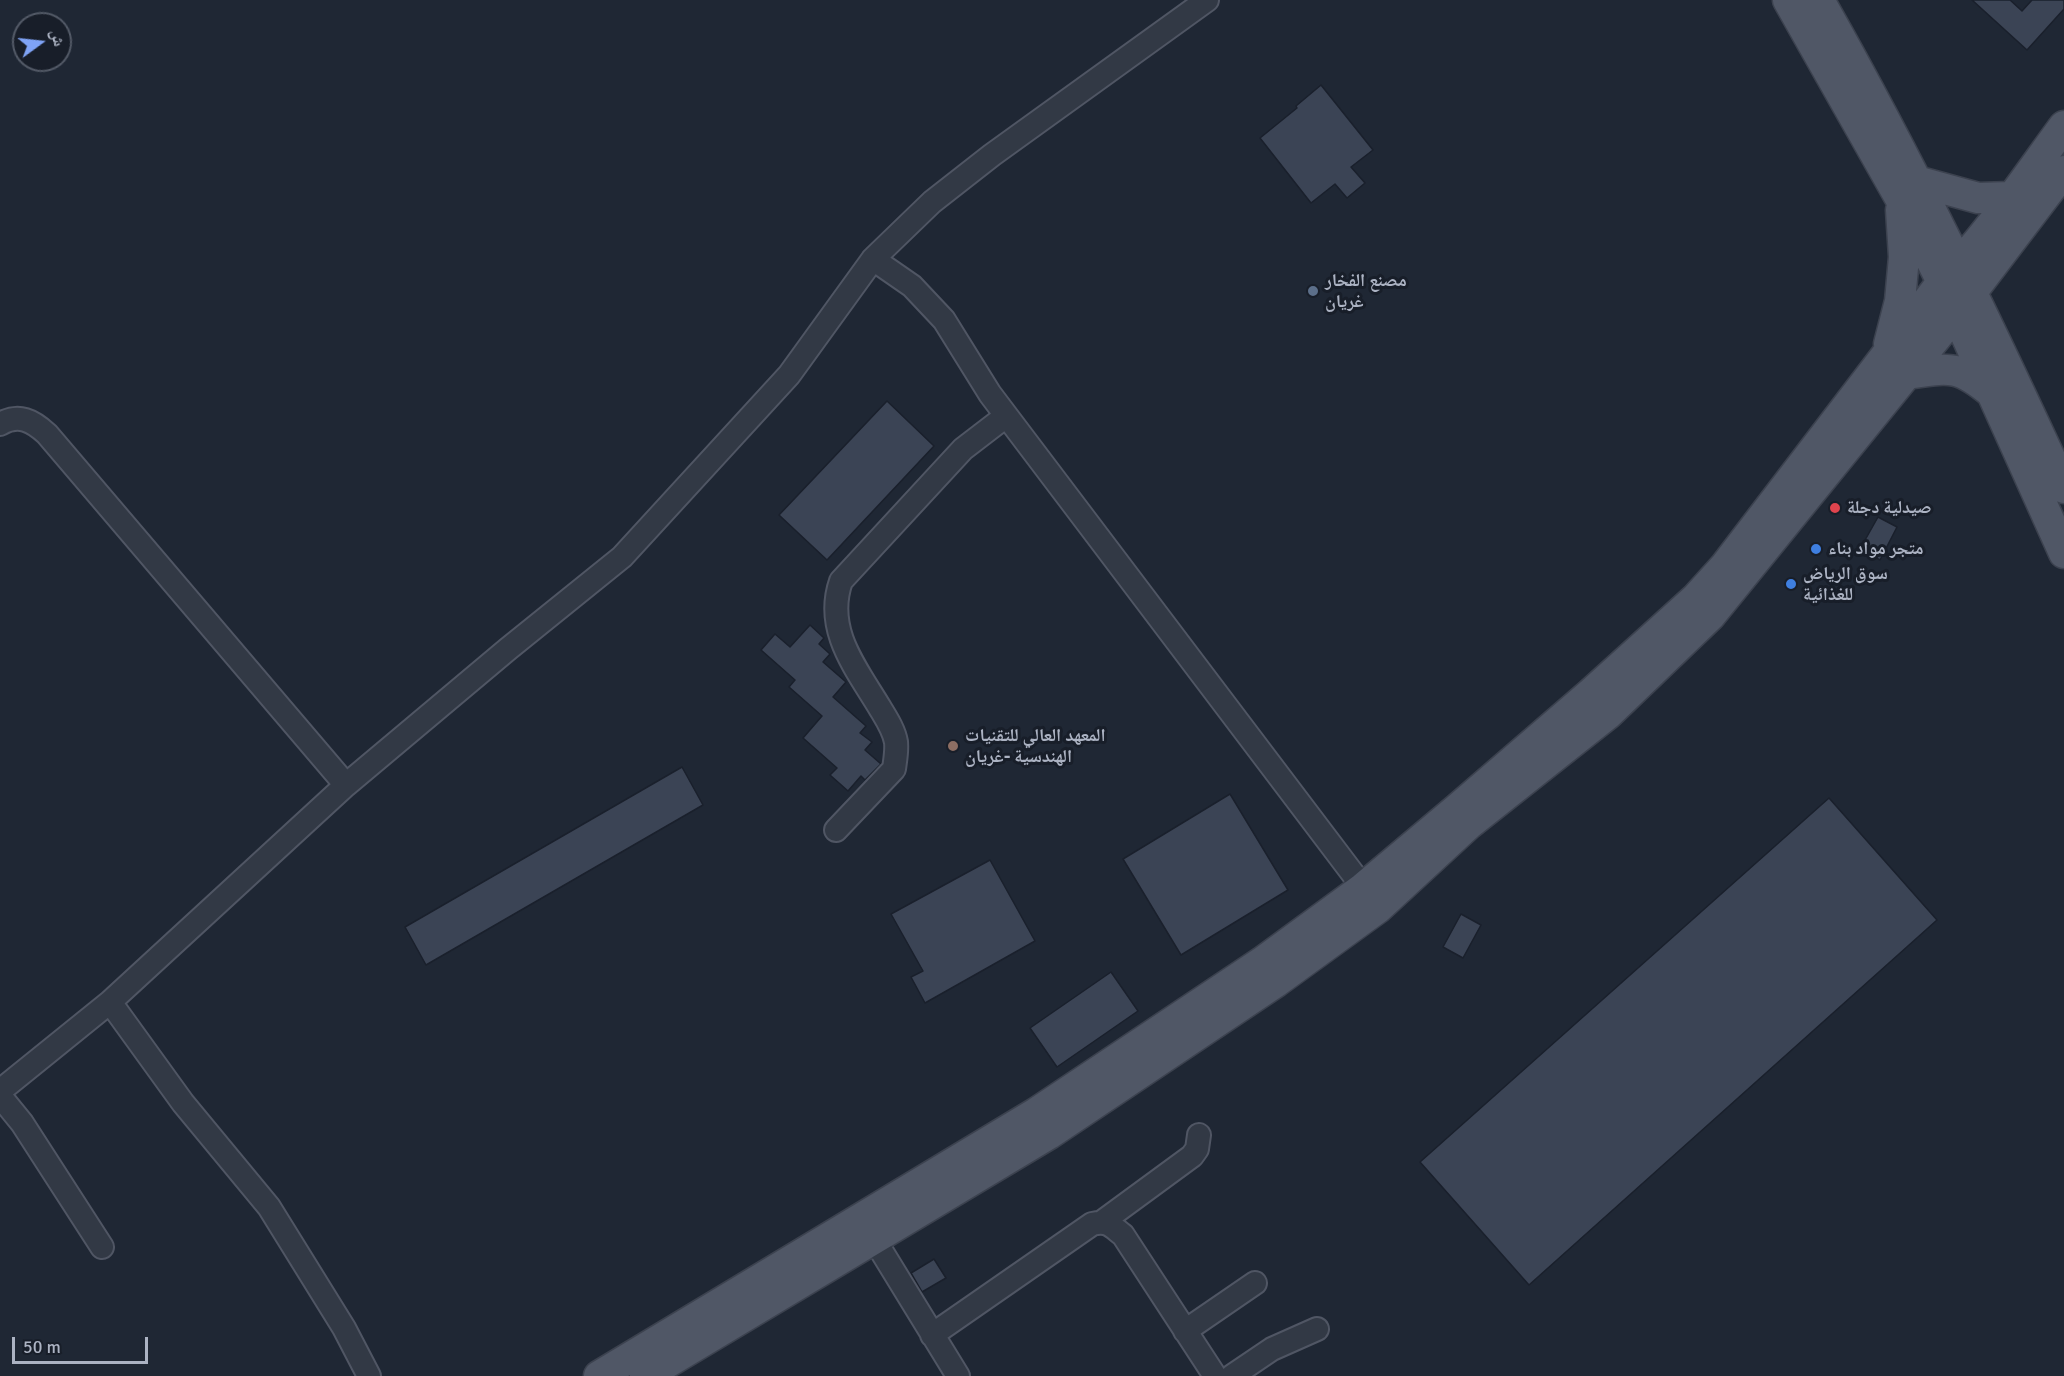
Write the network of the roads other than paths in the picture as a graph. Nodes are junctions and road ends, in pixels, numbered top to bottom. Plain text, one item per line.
1 (1207, 0) edge
2 (1788, 0) edge
3 (1819, 0) edge
4 (2064, 126) edge
5 (2064, 171) edge
6 (1908, 190) junction
7 (2011, 197) junction
8 (873, 259) junction
9 (1951, 274) junction
10 (1964, 302) junction
11 (1896, 365) junction
12 (1992, 394) junction
13 (1006, 416) junction
14 (0, 424) edge
15 (2064, 488) edge
16 (2064, 554) edge
17 (346, 785) junction
18 (836, 830) dead end
19 (1370, 898) junction
20 (110, 1002) junction
21 (0, 1091) edge
22 (0, 1096) edge
23 (1199, 1135) dead end
24 (906, 1206) junction
25 (1102, 1222) junction
26 (874, 1239) junction
27 (102, 1247) dead end
28 (1255, 1283) dead end
29 (1317, 1329) dead end
30 (1185, 1331) junction
31 (932, 1335) junction
32 (369, 1376) edge
33 (599, 1376) edge
34 (645, 1376) edge
35 (958, 1376) edge
36 (1215, 1376) edge
37 (1232, 1376) edge

1 - 8 street
2 - 6 main road
3 - 6 main road
4 - 7 main road
5 - 10 main road
6 - 7 main road
6 - 9 main road
6 - 11 main road
7 - 9 main road
8 - 13 street
8 - 17 street
9 - 10 main road
9 - 11 main road
10 - 11 main road
10 - 12 main road
10 - 15 main road
11 - 12 main road
11 - 19 main road
12 - 16 main road
13 - 18 street
13 - 19 street
14 - 17 street
17 - 20 street
19 - 24 main road
20 - 21 street
20 - 32 street
22 - 27 street
23 - 25 street
24 - 26 main road
24 - 33 main road
25 - 30 street
25 - 31 street
26 - 31 street
26 - 34 main road
28 - 30 street
29 - 37 street
30 - 36 street
31 - 35 street

